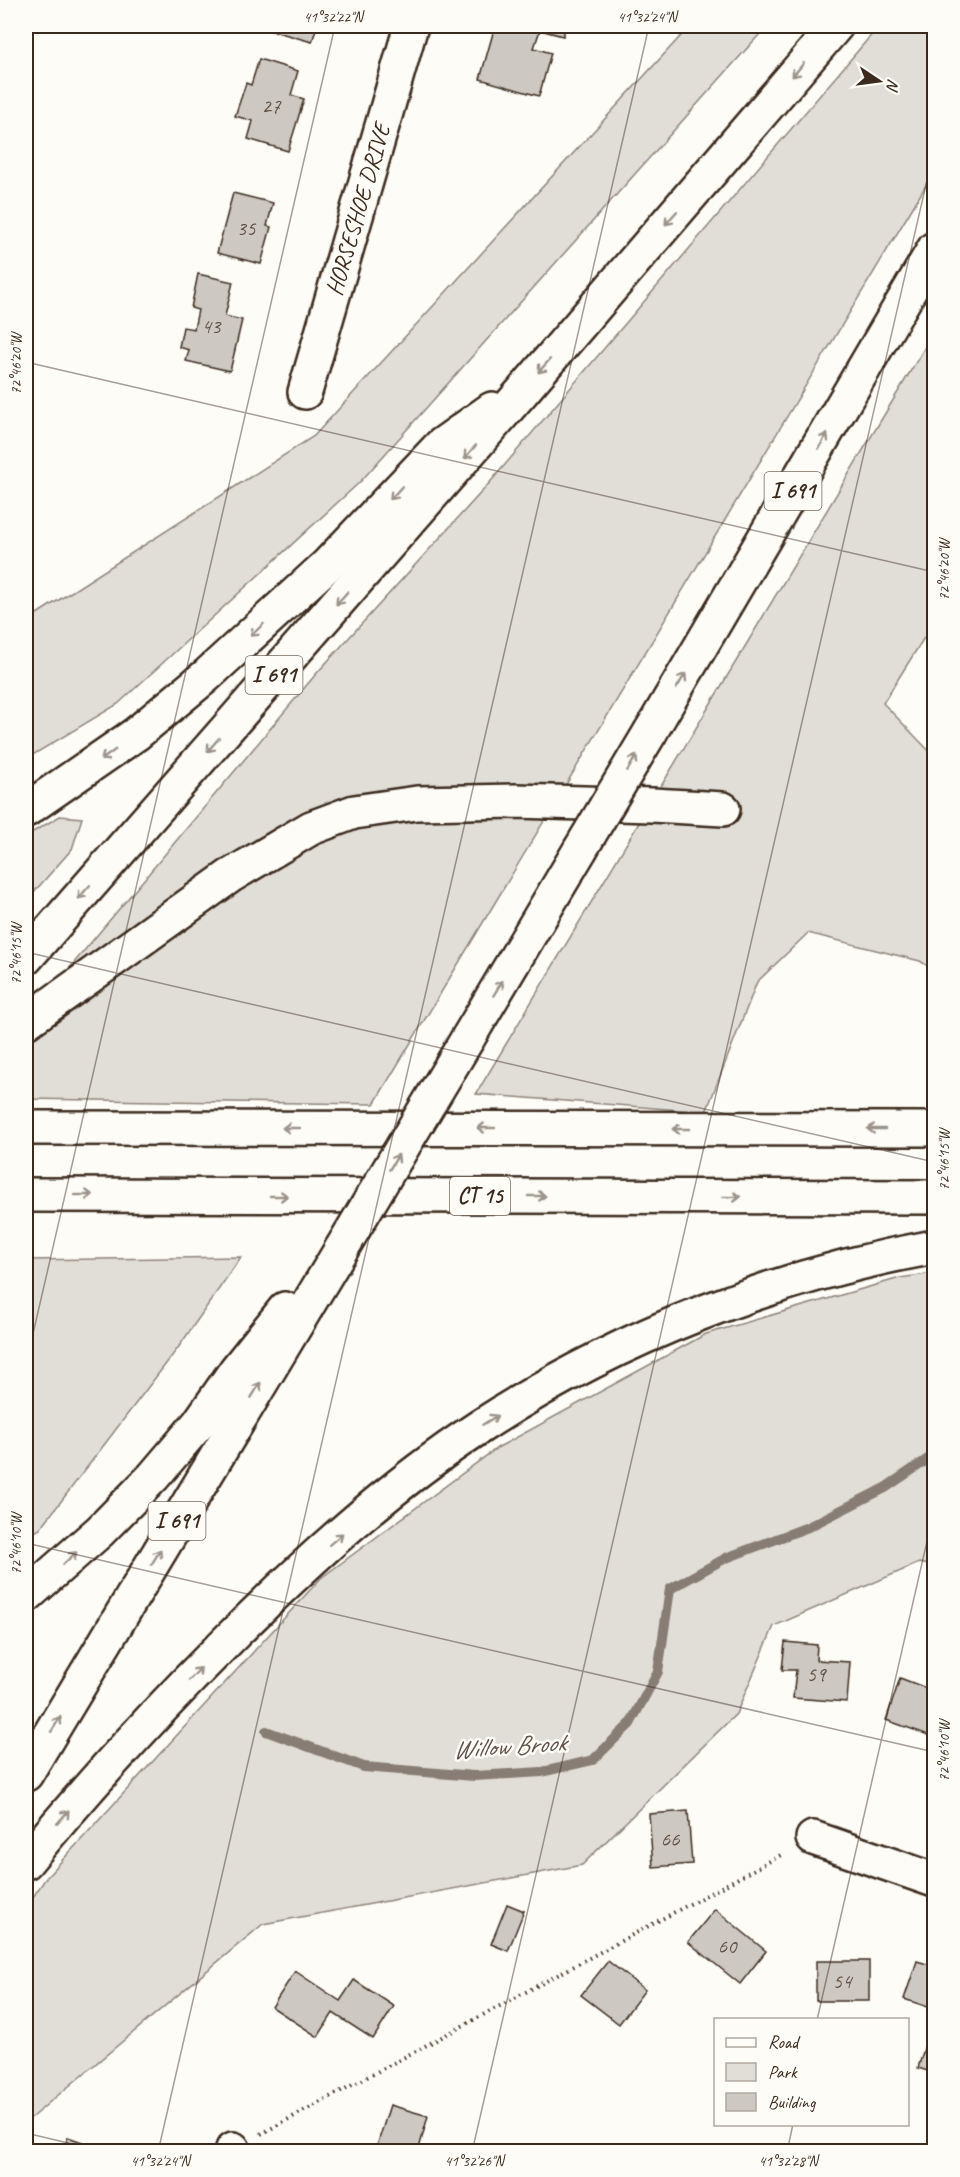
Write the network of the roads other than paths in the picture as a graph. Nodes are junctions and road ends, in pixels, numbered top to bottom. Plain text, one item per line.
1 (411, 26) edge
2 (836, 26) edge
3 (934, 249) edge
4 (522, 392) junction
5 (304, 393) dead end
6 (723, 809) dead end
7 (26, 810) edge
8 (26, 958) edge
9 (26, 1022) edge
10 (26, 1128) edge
11 (934, 1129) edge
12 (26, 1195) edge
13 (934, 1197) edge
14 (934, 1247) edge
15 (330, 1262) junction
16 (26, 1596) edge
17 (26, 1774) edge
18 (813, 1838) road end
19 (26, 1862) edge
20 (934, 1880) edge

1 - 5 main road, HORSESHOE DRIVE
2 -> 4 main road, I 691
15 -> 3 main road, I 691, bridge
4 -> 7 main road
4 -> 8 main road, I 691
6 - 9 main road
11 -> 10 main road
12 -> 13 main road, CT 15
19 -> 14 main road
16 -> 15 main road
17 -> 15 main road, I 691
18 - 20 main road

